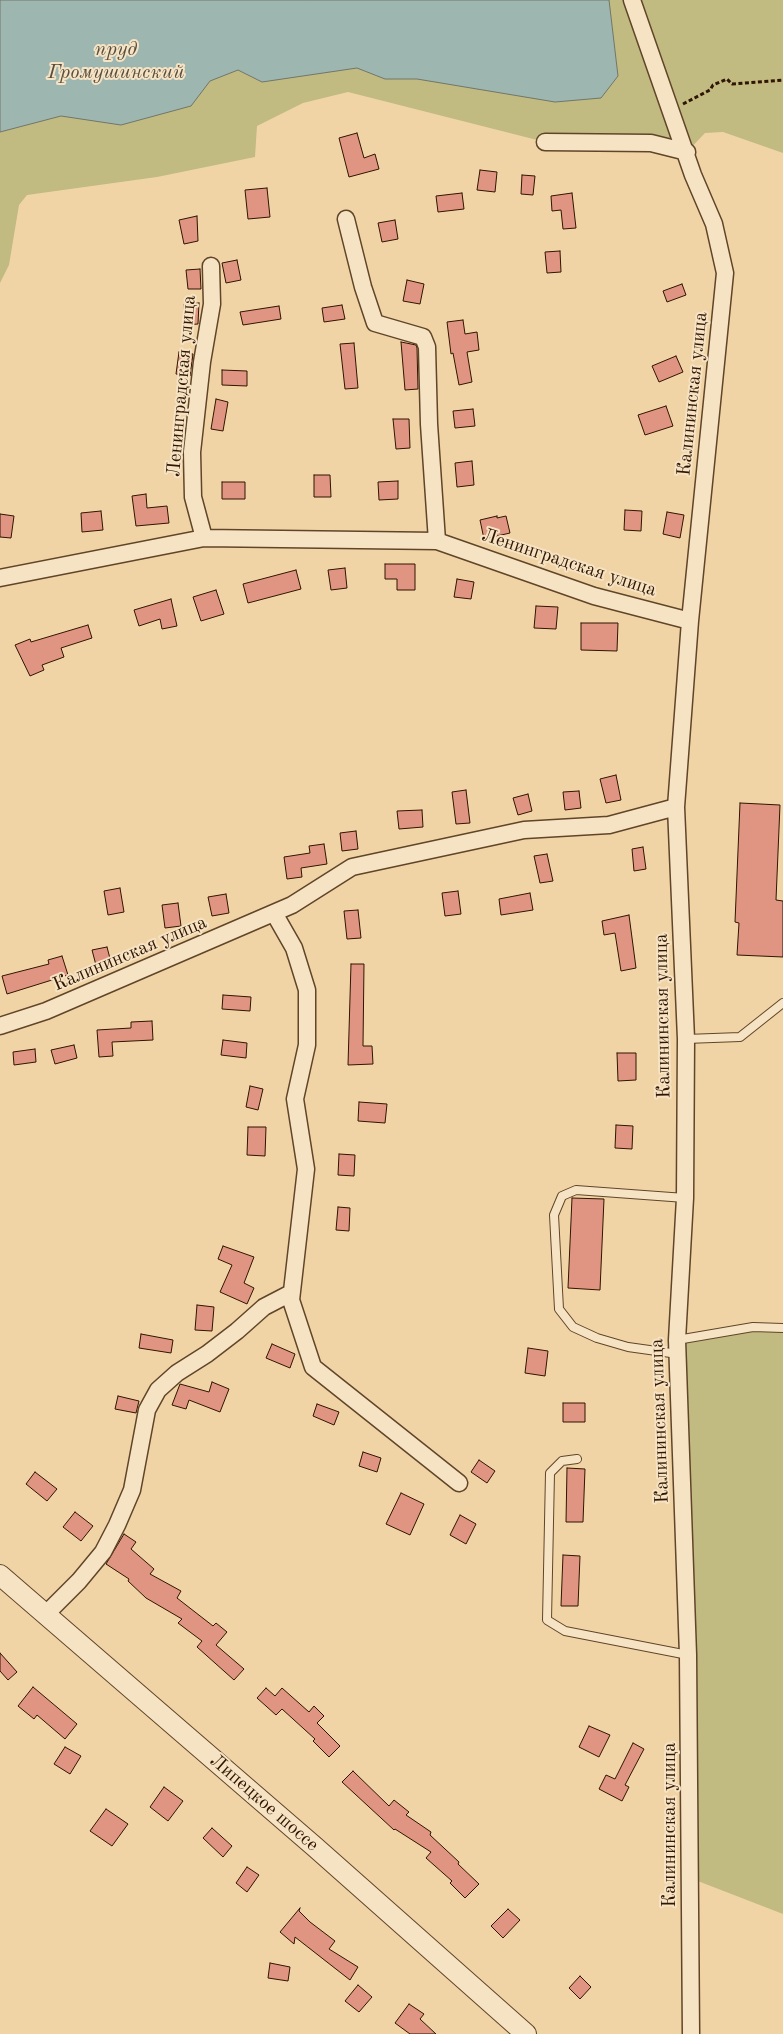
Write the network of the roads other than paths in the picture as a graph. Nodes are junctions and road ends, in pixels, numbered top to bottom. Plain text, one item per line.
1 (632, 0) edge
2 (545, 142) dead end
3 (687, 152) junction
4 (346, 219) dead end
5 (211, 266) dead end
6 (204, 538) junction
7 (437, 542) junction
8 (0, 578) edge
9 (690, 621) junction
10 (676, 807) junction
11 (274, 913) junction
12 (783, 1003) edge
13 (0, 1026) edge
14 (686, 1039) junction
15 (685, 1198) junction
16 (291, 1293) junction
17 (783, 1328) edge
18 (678, 1347) junction
19 (577, 1459) dead end
20 (459, 1483) dead end
21 (0, 1575) edge
22 (46, 1614) junction
23 (688, 1656) junction
24 (526, 2034) edge
25 (691, 2034) edge

1 - 3 street, Калининская улица
2 - 3 street
3 - 9 street, Калининская улица
4 - 7 street
5 - 6 street, Ленинградская улица
6 - 7 street, Ленинградская улица
6 - 8 street, Ленинградская улица
7 - 9 street, Ленинградская улица
9 - 10 street, Калининская улица
10 - 11 street, Калининская улица
10 - 14 street, Калининская улица
11 - 13 street, Калининская улица
11 - 16 street
12 - 14 lane
14 - 15 street, Калининская улица
15 - 18 street, Калининская улица
15 - 18 lane
16 - 20 street
16 - 22 street
17 - 18 lane
18 - 23 street, Калининская улица
19 - 23 lane
21 - 22 street, Липецкое шоссе
22 - 24 street, Липецкое шоссе
23 - 25 street, Калининская улица

